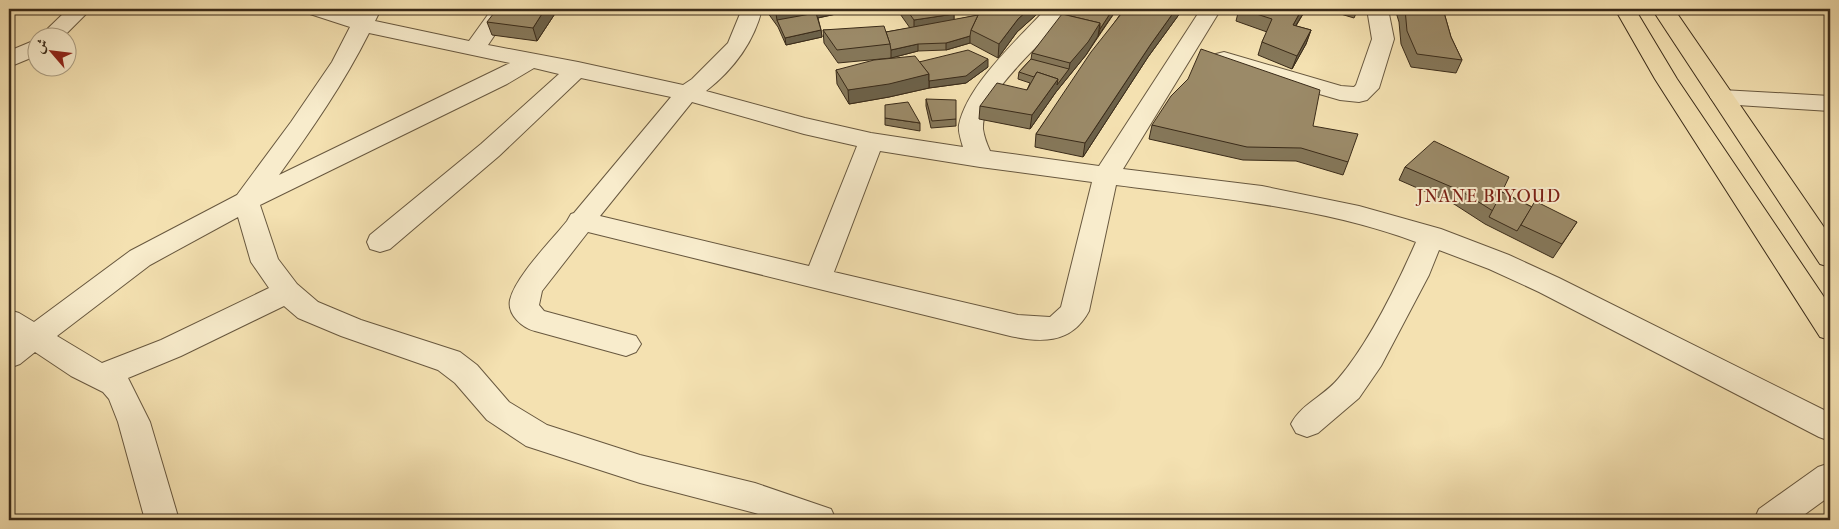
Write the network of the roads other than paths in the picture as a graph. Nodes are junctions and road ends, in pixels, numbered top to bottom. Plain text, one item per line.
1 (80, 9) edge
2 (318, 9) edge
3 (502, 9) edge
4 (752, 9) edge
5 (1058, 9) edge
6 (1210, 9) edge
7 (1378, 9) edge
8 (1625, 9) edge
9 (1663, 9) edge
10 (367, 17) edge
11 (60, 28) edge
12 (1185, 48) junction
13 (474, 50) junction
14 (28, 51) edge
15 (9, 60) edge
16 (532, 60) junction
17 (578, 69) junction
18 (687, 93) junction
19 (1722, 97) junction
20 (1830, 104) edge
21 (871, 141) junction
22 (980, 159) junction
23 (1106, 175) junction
24 (246, 201) junction
25 (580, 221) junction
26 (1432, 236) junction
27 (380, 242) dead end
28 (1830, 257) edge
29 (818, 279) junction
30 (287, 292) junction
31 (1830, 329) edge
32 (21, 330) edge
33 (626, 344) dead end
34 (9, 356) edge
35 (100, 377) junction
36 (1307, 424) dead end
37 (1830, 428) edge
38 (1830, 478) edge
39 (162, 520) edge
40 (819, 520) edge
41 (1771, 520) edge

1 - 11 street
2 - 10 street
3 - 13 street
4 - 18 street
5 - 22 street
6 - 12 street
7 - 12 street
8 - 31 main road
9 - 19 main road
10 - 13 street
10 - 24 street
12 - 23 street
13 - 16 street
14 - 15 street
16 - 17 street
16 - 24 street
17 - 18 street
17 - 27 street
18 - 21 street
18 - 25 street
19 - 20 street
19 - 28 main road
21 - 22 street
21 - 29 street
22 - 23 street
23 - 26 street
23 - 29 street
24 - 30 street
24 - 32 street
25 - 29 street
25 - 33 street
26 - 36 street
26 - 37 street
30 - 35 street
30 - 40 street
32 - 34 street
32 - 35 street
35 - 39 street
38 - 41 street

